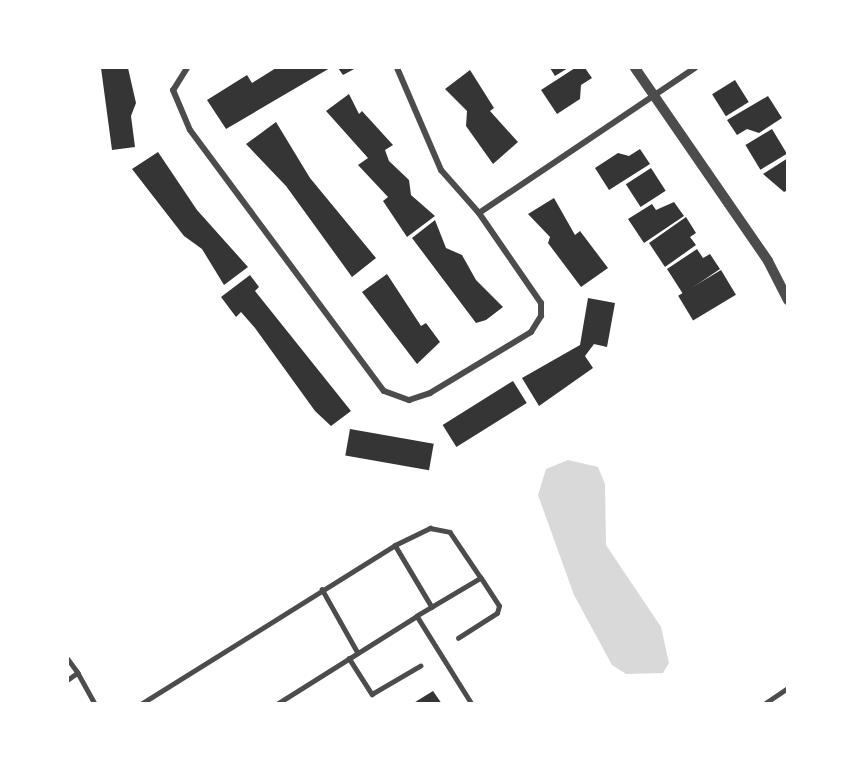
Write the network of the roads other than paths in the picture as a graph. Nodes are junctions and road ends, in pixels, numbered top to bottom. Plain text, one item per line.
1 (187, 68) edge
2 (398, 68) edge
3 (635, 68) edge
4 (695, 68) edge
5 (651, 92) junction
6 (479, 213) junction
7 (788, 300) edge
8 (395, 545) junction
9 (481, 578) junction
10 (322, 590) junction
11 (432, 607) junction
12 (417, 616) junction
13 (458, 638) dead end
14 (358, 653) junction
15 (68, 658) edge
16 (349, 658) junction
17 (420, 666) dead end
18 (78, 674) junction
19 (68, 680) edge
20 (788, 688) edge
21 (95, 704) edge
22 (141, 704) edge
23 (277, 704) edge
24 (472, 704) edge
25 (764, 704) edge

1 - 6 street
2 - 6 street
3 - 5 street
4 - 5 street
5 - 6 street
5 - 7 street
8 - 9 lane
8 - 10 lane
8 - 11 lane
9 - 11 lane
9 - 13 lane
10 - 14 lane
10 - 22 lane
11 - 12 lane
12 - 14 lane
12 - 24 lane
14 - 16 lane
15 - 18 lane
16 - 17 lane
16 - 23 lane
18 - 19 lane
18 - 21 lane
20 - 25 lane

